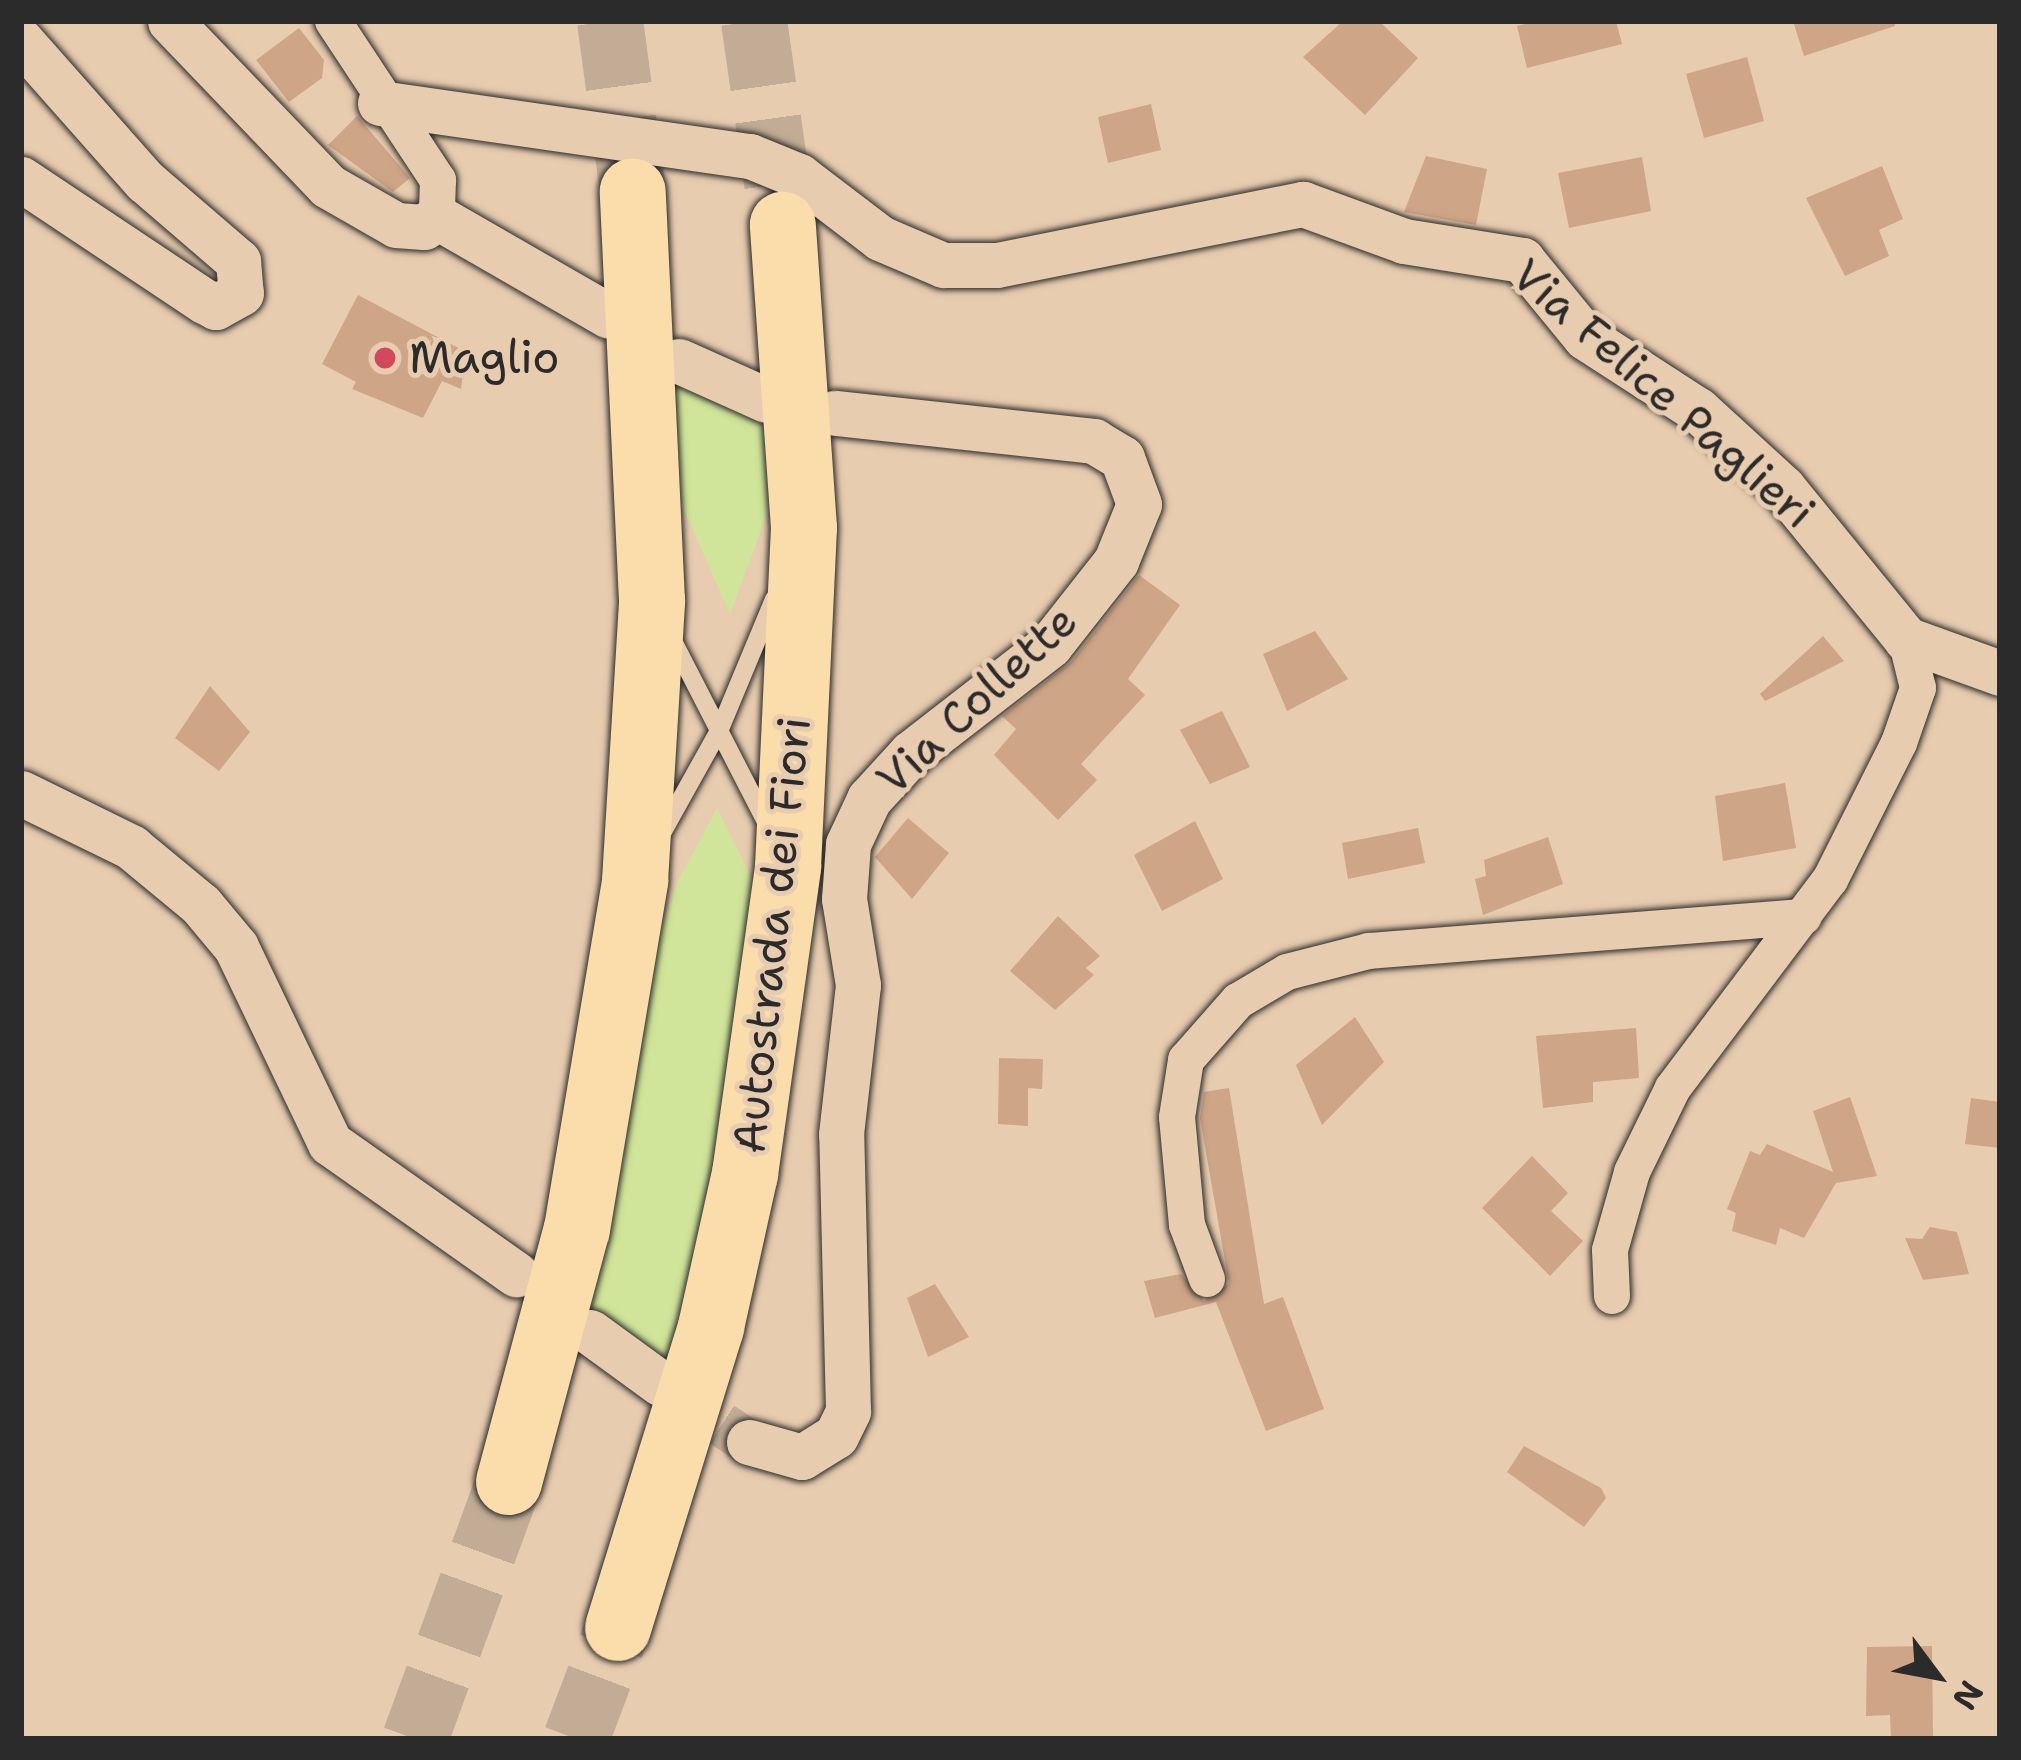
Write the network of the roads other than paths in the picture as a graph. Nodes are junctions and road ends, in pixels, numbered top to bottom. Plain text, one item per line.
1 (170, 21) edge
2 (333, 21) edge
3 (21, 41) edge
4 (380, 103) junction
5 (21, 179) edge
6 (633, 191) tunnel mouth
7 (437, 217) junction
8 (783, 225) tunnel mouth
9 (609, 316) dead end
10 (679, 361) dead end
11 (766, 400) dead end
12 (835, 413) dead end
13 (804, 528) junction
14 (652, 602) junction
15 (1906, 639) junction
16 (2000, 673) edge
17 (720, 729) junction
18 (21, 793) edge
19 (788, 868) junction
20 (635, 881) junction
21 (1804, 917) junction
22 (516, 1274) dead end
23 (1207, 1280) dead end
24 (1612, 1296) dead end
25 (590, 1332) dead end
26 (660, 1383) tunnel mouth
27 (749, 1442) tunnel mouth
28 (509, 1482) tunnel mouth
29 (618, 1628) tunnel mouth

1 - 7 street
2 - 4 street
3 - 5 street
4 - 7 street
4 - 15 street, Via Felice Paglieri
6 - 14 highway
7 - 9 street
8 - 13 highway, Autostrada dei Fiori
10 - 11 street
12 - 27 street, Via Collette
13 - 17 lane
13 - 19 highway, Autostrada dei Fiori
14 - 17 lane
14 - 20 highway
15 - 16 street
15 - 21 street
17 - 19 lane
17 - 20 lane
18 - 22 street
19 - 29 highway, Autostrada dei Fiori
20 - 28 highway
21 - 23 street
21 - 24 street
25 - 26 street

